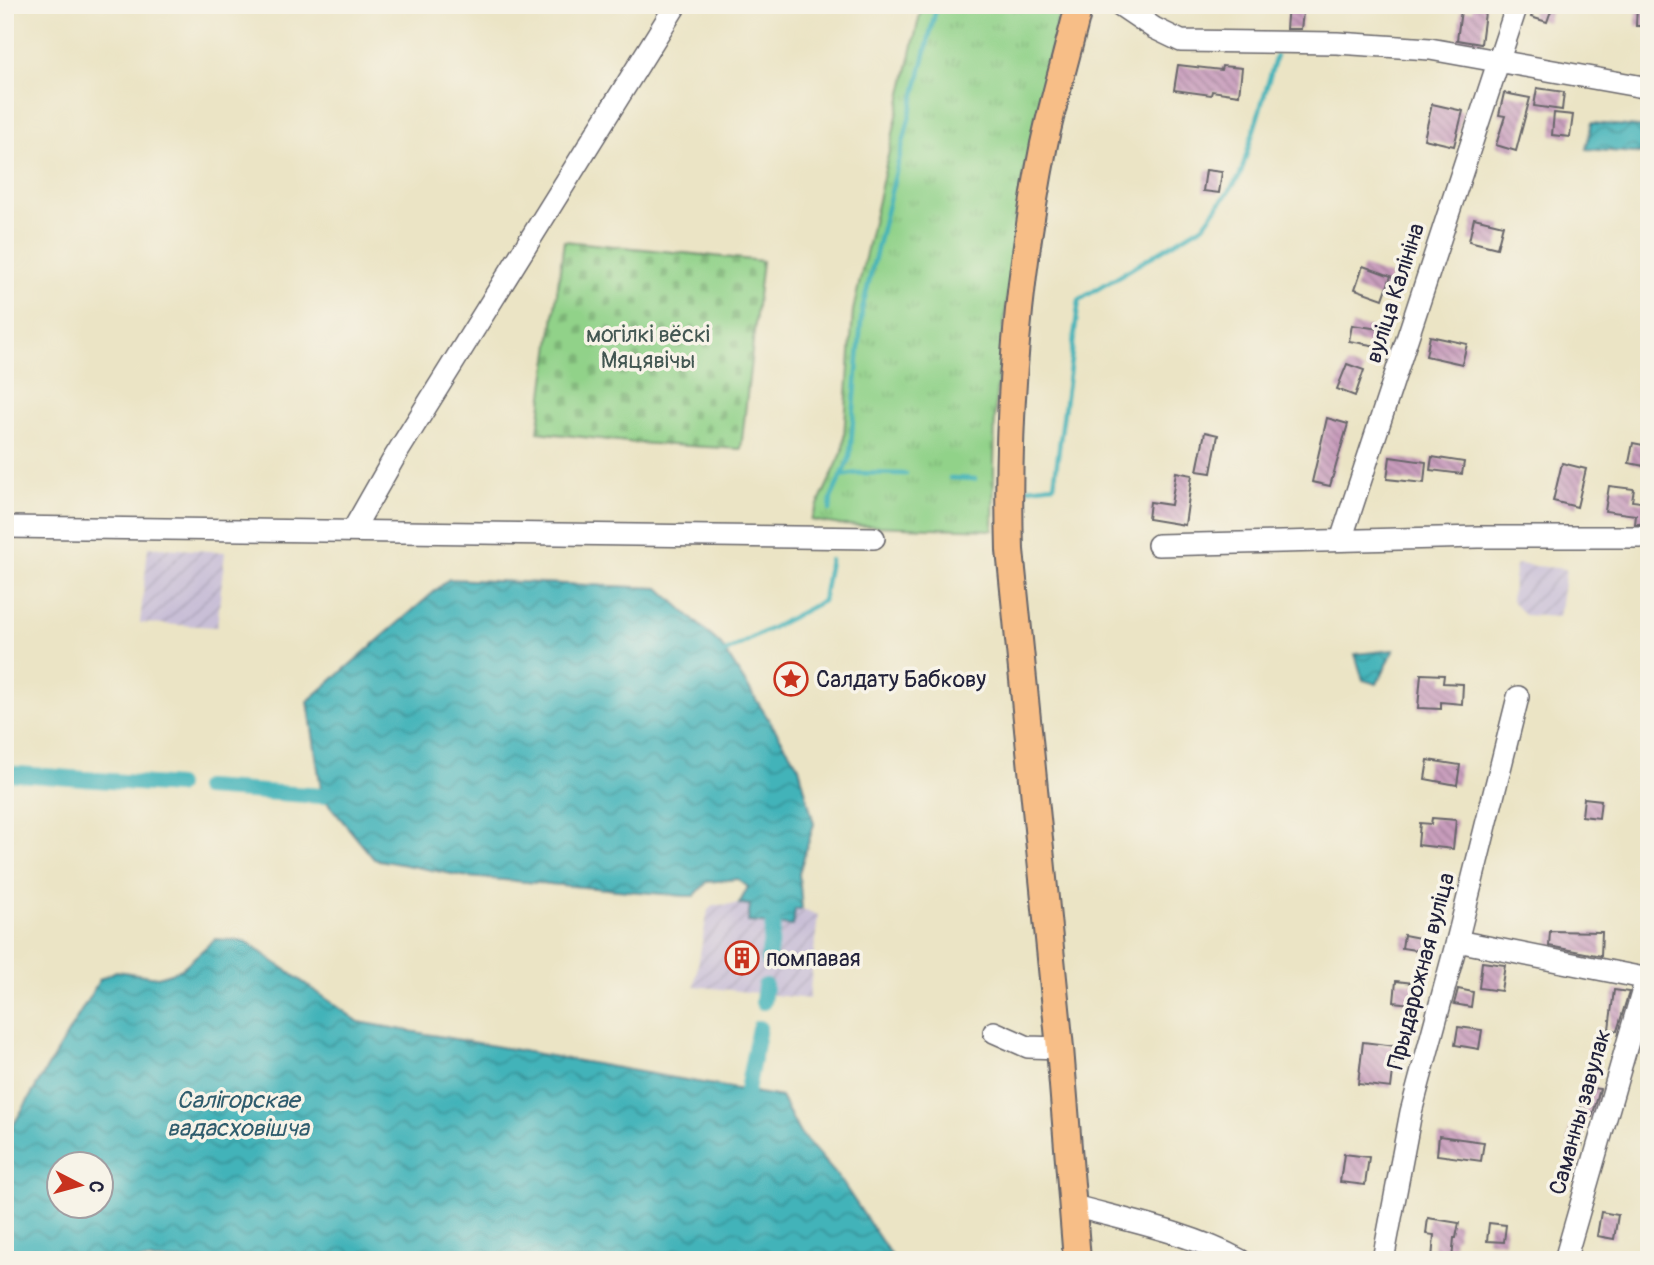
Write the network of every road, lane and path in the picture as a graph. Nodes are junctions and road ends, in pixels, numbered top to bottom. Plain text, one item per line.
1 (676, 5) edge
2 (1079, 5) edge
3 (1120, 5) edge
4 (1517, 5) edge
5 (1498, 62) junction
6 (1649, 88) edge
7 (5, 527) edge
8 (354, 530) junction
9 (1649, 537) edge
10 (874, 538) dead end
11 (1341, 540) junction
12 (1158, 545) dead end
13 (1518, 697) dead end
14 (1457, 942) junction
15 (1647, 979) edge
16 (994, 1032) dead end
17 (1059, 1048) junction
18 (1074, 1206) junction
19 (1077, 1260) edge
20 (1240, 1260) edge
21 (1384, 1260) edge
22 (1565, 1260) edge

1 - 8 street
2 - 17 main road
3 - 5 street
4 - 5 street, вуліца Калініна
5 - 6 street
5 - 11 street, вуліца Калініна
7 - 8 street
8 - 10 street
9 - 11 street
11 - 12 street
13 - 14 street, Прыдарожная вуліца
14 - 15 street, Саманны завулак
14 - 21 street, Прыдарожная вуліца
15 - 22 street, Саманны завулак
16 - 17 street
17 - 18 main road
18 - 19 main road
18 - 20 street

